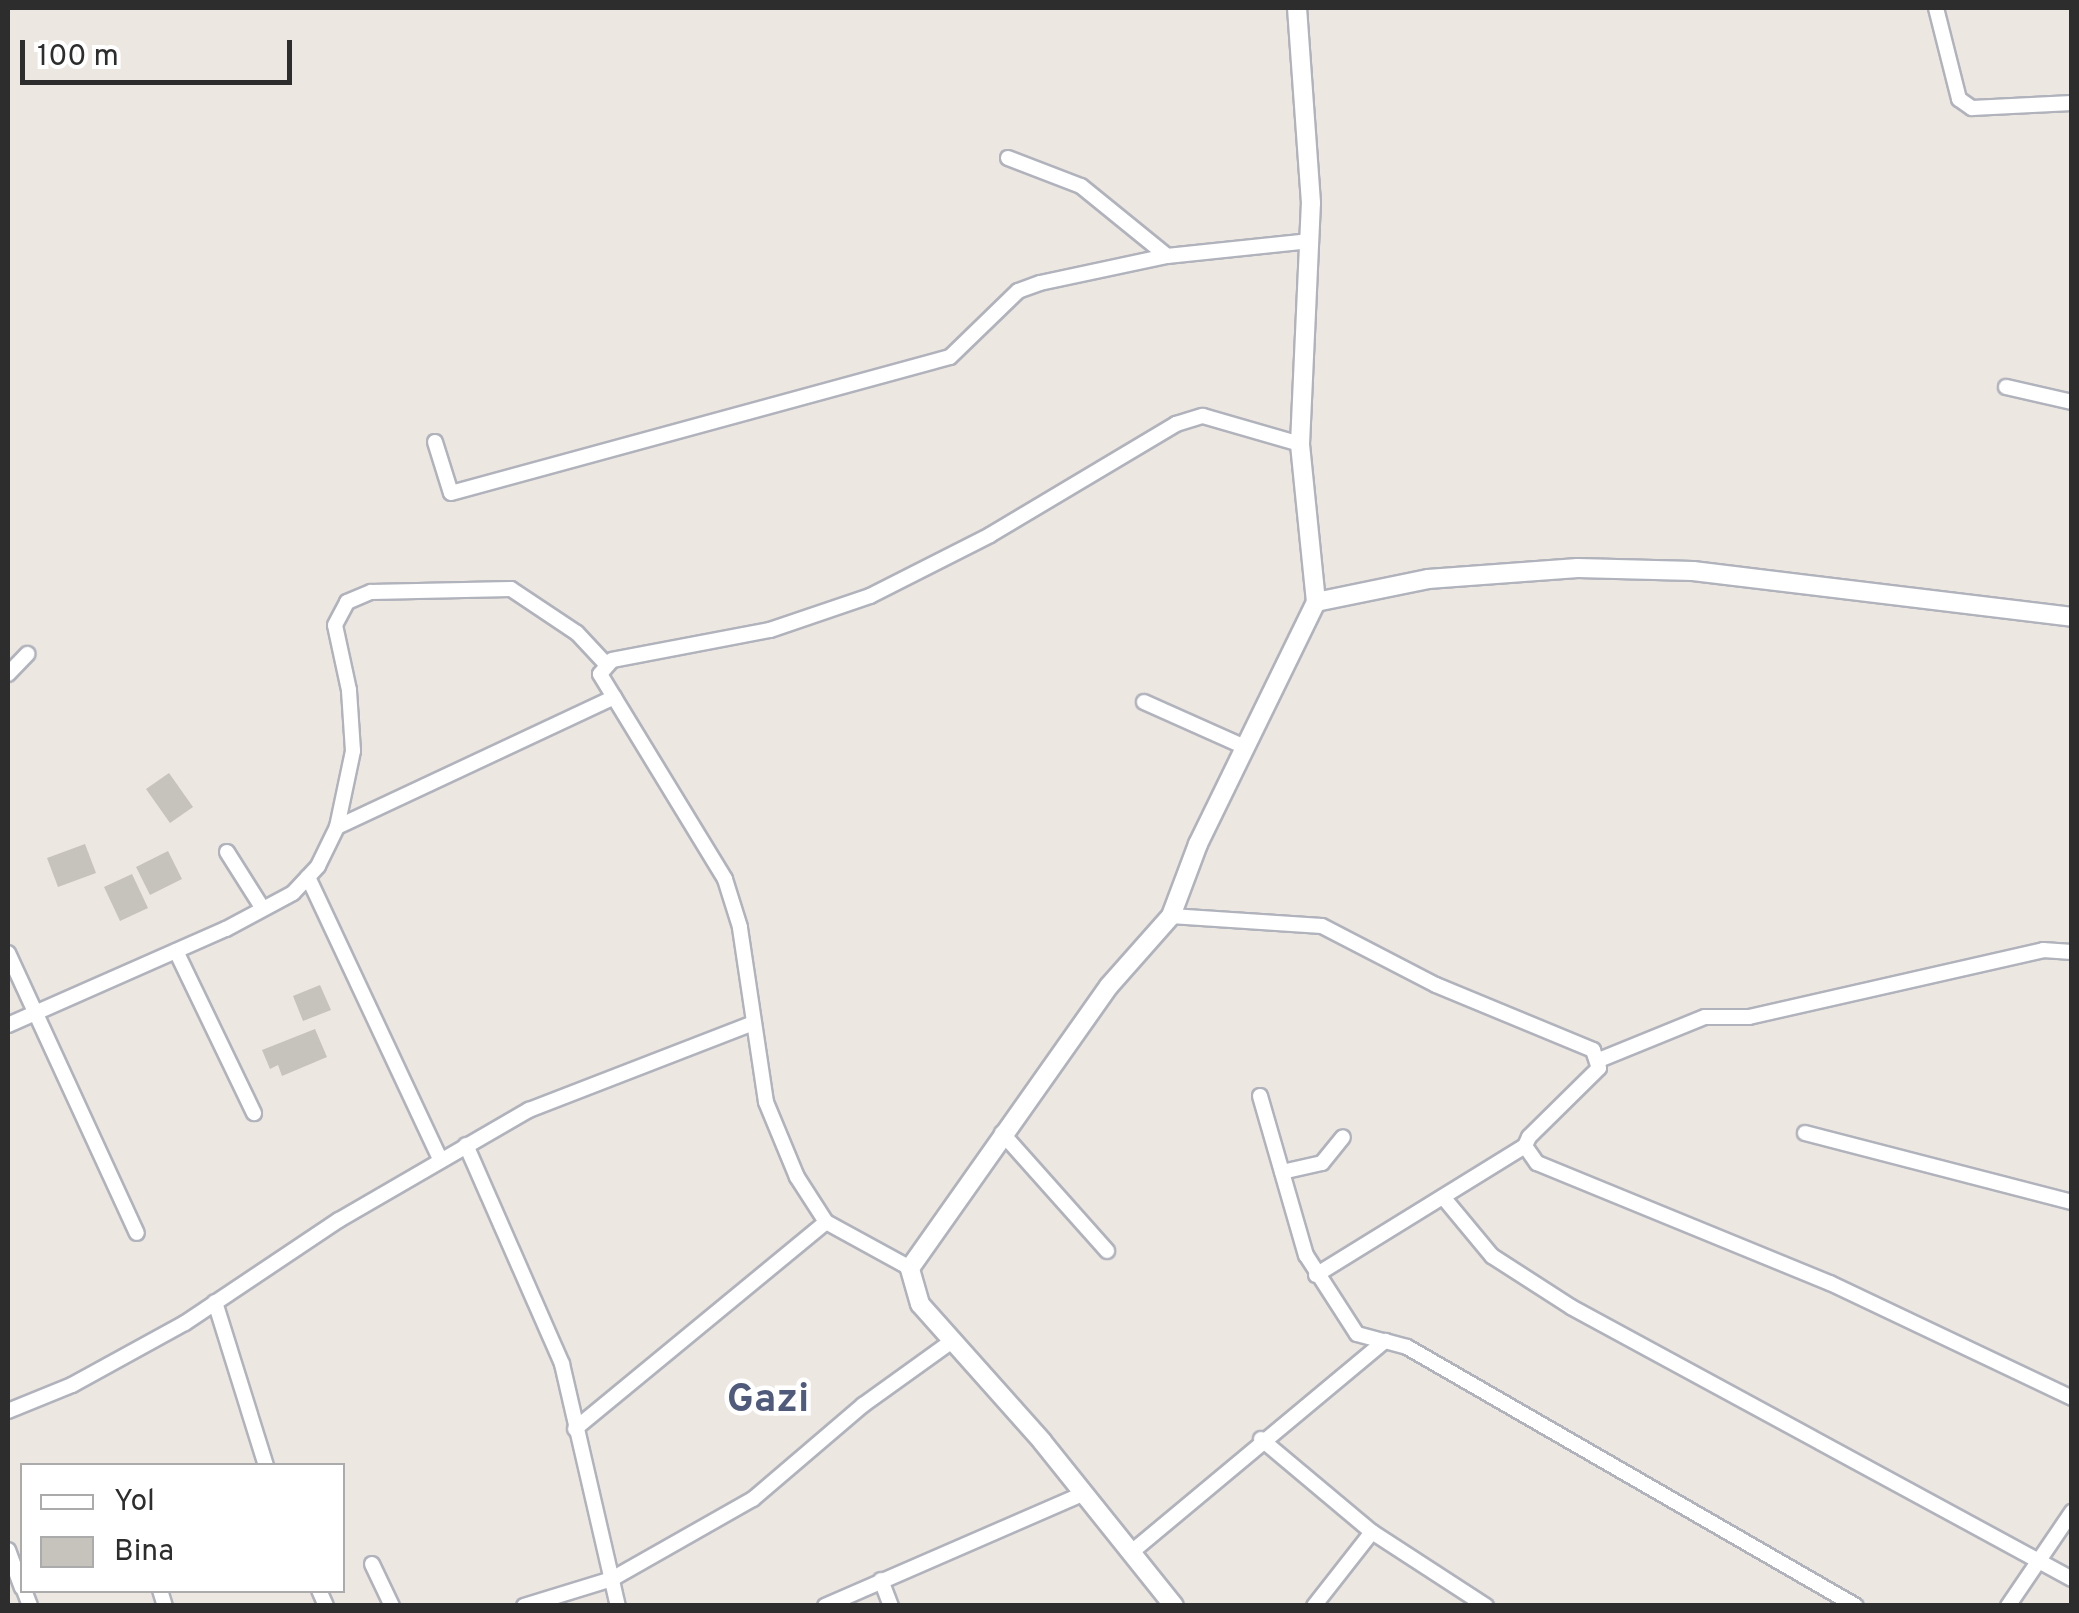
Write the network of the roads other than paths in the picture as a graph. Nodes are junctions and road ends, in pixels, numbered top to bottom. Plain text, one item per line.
1 (1297, 8) edge
2 (1936, 8) edge
3 (2072, 103) edge
4 (1008, 158) dead end
5 (1310, 241) junction
6 (1168, 256) junction
7 (2006, 388) dead end
8 (2072, 402) edge
9 (435, 442) dead end
10 (1300, 444) junction
11 (1316, 602) junction
12 (2072, 616) edge
13 (27, 654) dead end
14 (606, 664) junction
15 (8, 674) edge
16 (614, 697) junction
17 (1144, 702) dead end
18 (1243, 746) junction
19 (337, 827) junction
20 (227, 852) dead end
21 (308, 877) junction
22 (263, 909) junction
23 (1172, 916) junction
24 (176, 951) junction
25 (2072, 952) edge
26 (8, 954) edge
27 (35, 1013) junction
28 (753, 1023) junction
29 (8, 1025) edge
30 (1599, 1060) junction
31 (1260, 1096) dead end
32 (254, 1114) dead end
33 (1002, 1133) junction
34 (1805, 1133) dead end
35 (1344, 1137) dead end
36 (466, 1145) junction
37 (1525, 1146) junction
38 (440, 1159) junction
39 (1282, 1172) junction
40 (1443, 1197) junction
41 (2072, 1202) edge
42 (826, 1222) junction
43 (136, 1234) dead end
44 (1107, 1251) dead end
45 (910, 1268) junction
46 (1316, 1274) junction
47 (214, 1302) junction
48 (952, 1341) junction
49 (1385, 1341) junction
50 (2072, 1398) edge
51 (8, 1411) edge
52 (575, 1429) junction
53 (1261, 1439) junction
54 (265, 1463) edge
55 (1083, 1494) junction
56 (2072, 1512) edge
57 (1372, 1532) junction
58 (8, 1550) edge
59 (1134, 1550) junction
60 (2042, 1561) junction
61 (372, 1564) dead end
62 (612, 1579) junction
63 (2072, 1579) edge
64 (881, 1580) junction
65 (20, 1581) edge
66 (392, 1606) edge
67 (524, 1606) edge
68 (618, 1606) edge
69 (825, 1606) edge
70 (891, 1606) edge
71 (1174, 1606) edge
72 (1314, 1606) edge
73 (1486, 1606) edge
74 (1856, 1606) edge
75 (2008, 1606) edge

1 - 5 street
2 - 3 street
4 - 6 street
5 - 6 street
5 - 10 street
6 - 9 street
7 - 8 street
10 - 11 street
10 - 14 street
11 - 12 street
11 - 18 street
13 - 15 street
14 - 16 street
14 - 19 street
16 - 19 street
16 - 28 street
17 - 18 street
18 - 23 street
19 - 21 street
20 - 22 street
21 - 22 street
21 - 38 street
22 - 24 street
23 - 30 street
23 - 33 street
24 - 27 street
24 - 32 street
25 - 30 street
26 - 27 street
27 - 29 street
27 - 43 street
28 - 36 street
28 - 42 street
30 - 37 street
31 - 39 street
33 - 44 street
33 - 45 street
34 - 41 street
35 - 39 street
36 - 38 street
36 - 52 street
37 - 40 street
37 - 50 street
38 - 47 street
39 - 46 street
40 - 46 street
40 - 60 street
42 - 45 street
42 - 52 street
45 - 48 street
46 - 49 street
47 - 51 street
47 - 54 street
48 - 55 street
48 - 62 street
49 - 53 street
49 - 74 street
52 - 62 street
53 - 57 street
53 - 59 street
55 - 59 street
55 - 64 street
56 - 60 street
57 - 72 street
57 - 73 street
58 - 65 street
59 - 71 street
60 - 63 street
60 - 75 street
61 - 66 street
62 - 67 street
62 - 68 street
64 - 69 street
64 - 70 street

